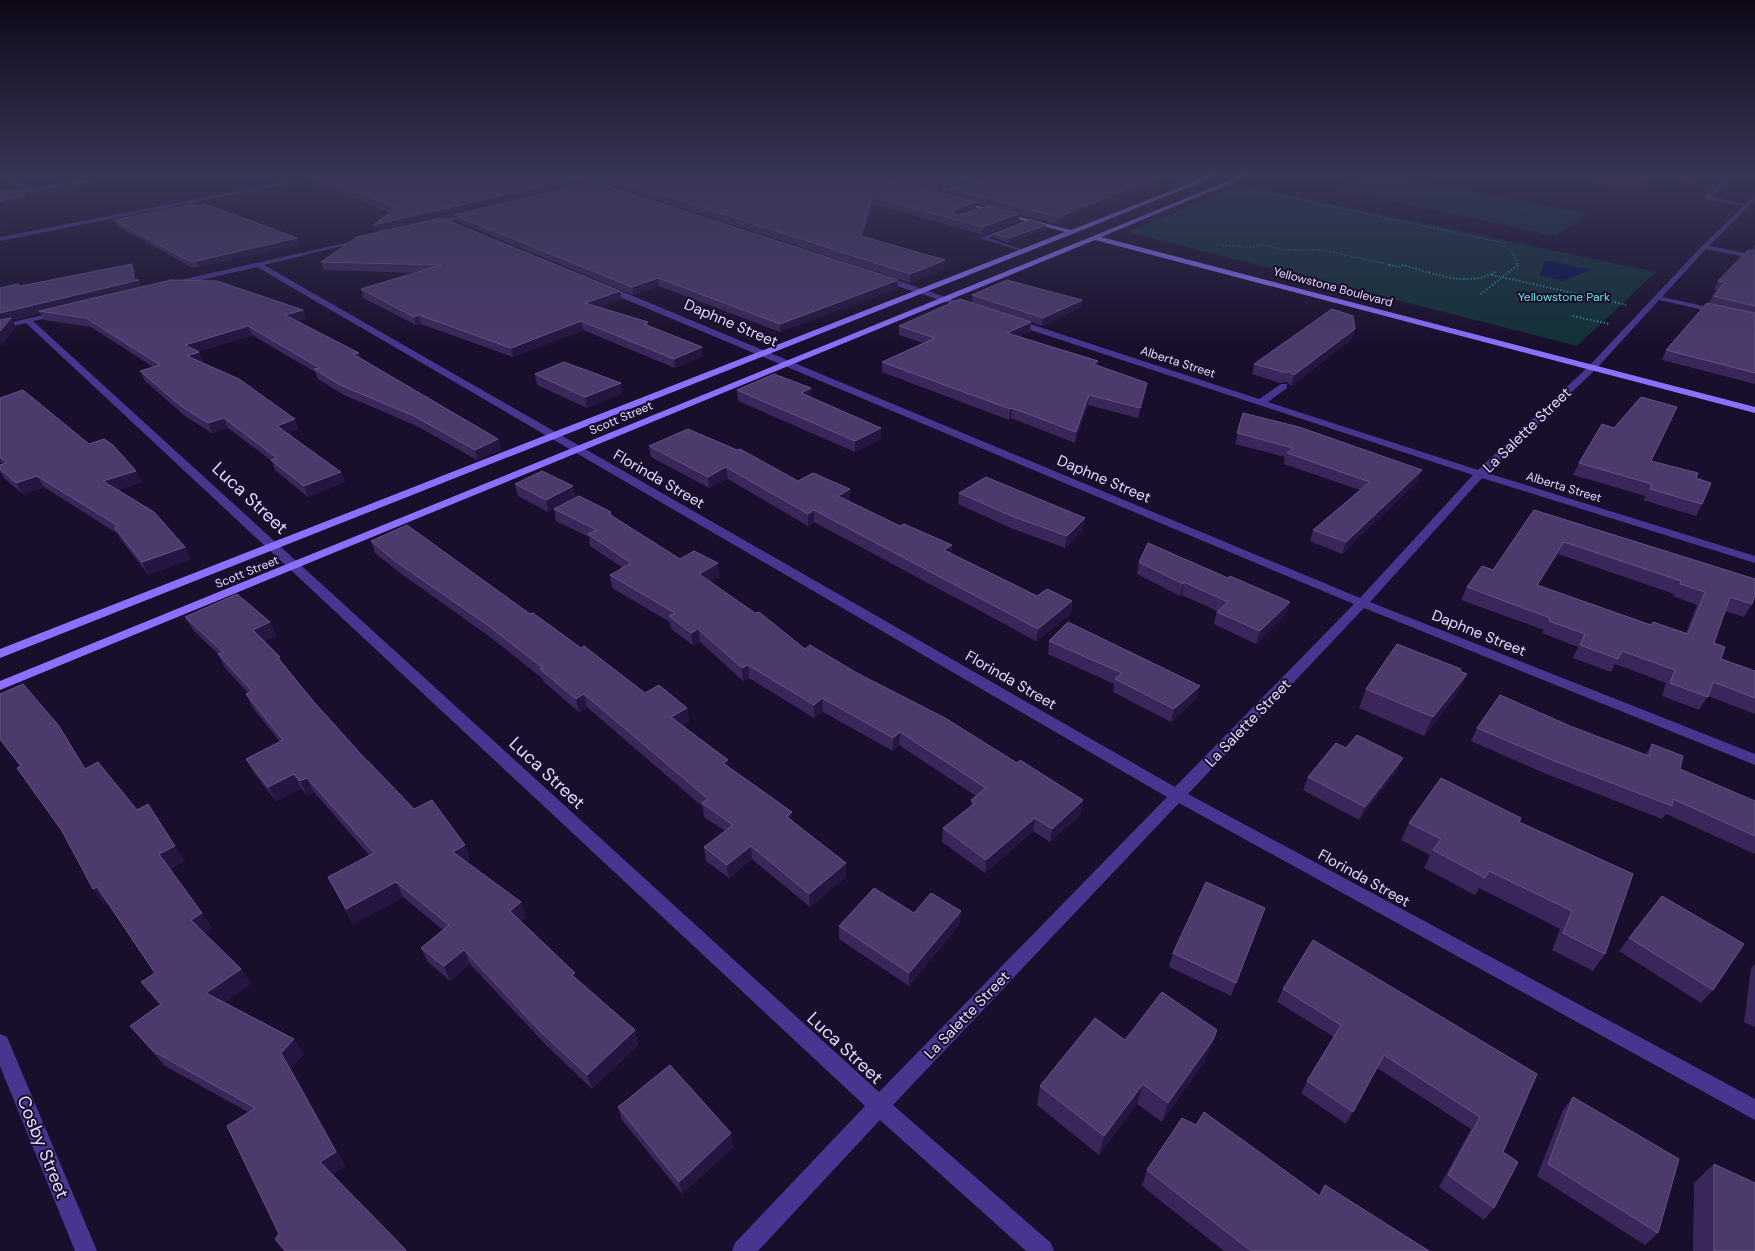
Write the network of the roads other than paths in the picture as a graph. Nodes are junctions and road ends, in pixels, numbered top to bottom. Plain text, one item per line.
1 (39, 231) edge
2 (1001, 231) edge
3 (1070, 231) edge
4 (1072, 231) edge
5 (1108, 231) edge
6 (1720, 231) edge
7 (1094, 237) junction
8 (370, 238) edge
9 (0, 239) edge
10 (1704, 247) junction
11 (1022, 251) junction
12 (1755, 257) edge
13 (258, 264) junction
14 (874, 276) edge
15 (172, 285) edge
16 (599, 285) edge
17 (921, 291) junction
18 (1658, 298) junction
19 (945, 299) junction
20 (66, 311) edge
21 (982, 311) edge
22 (1726, 313) edge
23 (27, 320) junction
24 (1010, 320) edge
25 (0, 327) edge
26 (763, 353) junction
27 (787, 363) junction
28 (1592, 368) junction
29 (1284, 386) edge
30 (1261, 402) junction
31 (1755, 410) edge
32 (551, 435) junction
33 (578, 450) junction
34 (1480, 474) junction
35 (274, 546) junction
36 (1755, 560) edge
37 (293, 567) junction
38 (1362, 603) junction
39 (0, 654) edge
40 (0, 686) edge
41 (1755, 760) edge
42 (1178, 796) junction
43 (0, 1043) edge
44 (879, 1106) junction
45 (1755, 1110) edge
46 (86, 1251) edge
47 (743, 1251) edge
48 (1043, 1251) edge

1 - 9 street
2 - 11 street
3 - 11 main road, Scott Street
4 - 7 main road, Yellowstone Boulevard
5 - 7 main road, Scott Street
6 - 10 street, La Salette Street
7 - 19 main road, Scott Street
7 - 28 main road, Yellowstone Boulevard
8 - 13 street
10 - 12 street
10 - 18 street, La Salette Street
11 - 17 main road, Scott Street
13 - 15 street
13 - 32 street, Florinda Street
14 - 17 street
16 - 26 street, Daphne Street
17 - 19 street
17 - 26 main road, Scott Street
18 - 22 street
18 - 28 street, La Salette Street
19 - 21 street
19 - 27 main road, Scott Street
20 - 23 street
23 - 25 street
23 - 35 street, Luca Street
24 - 30 street, Alberta Street
26 - 27 street, Daphne Street
26 - 32 main road, Scott Street
27 - 33 main road, Scott Street
27 - 38 street, Daphne Street
28 - 31 main road, Yellowstone Boulevard
28 - 34 street, La Salette Street
29 - 30 street
30 - 34 street, Alberta Street
32 - 33 street, Florinda Street
32 - 35 main road, Scott Street
33 - 37 main road, Scott Street
33 - 42 street, Florinda Street
34 - 36 street, Alberta Street
34 - 38 street, La Salette Street
35 - 37 street, Luca Street
35 - 39 main road, Scott Street
37 - 40 main road, Scott Street
37 - 44 street, Luca Street
38 - 41 street, Daphne Street
38 - 42 street, La Salette Street
42 - 44 street, La Salette Street
42 - 45 street, Florinda Street
43 - 46 street, Cosby Street
44 - 47 street, La Salette Street
44 - 48 street, Luca Street

